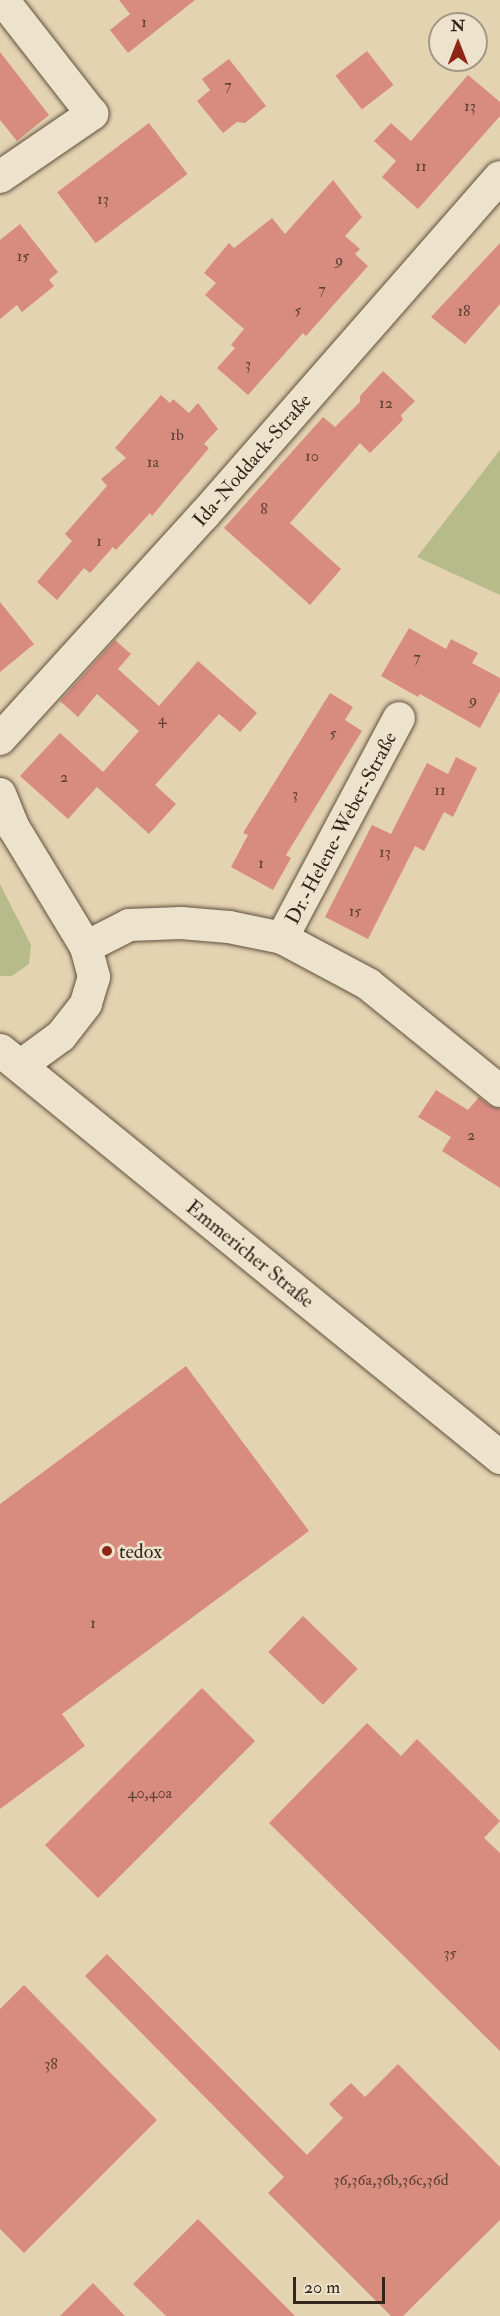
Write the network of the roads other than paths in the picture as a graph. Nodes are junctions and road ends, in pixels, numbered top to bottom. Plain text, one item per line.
1 (3, 0) edge
2 (0, 177) edge
3 (500, 177) edge
4 (399, 718) dead end
5 (0, 739) edge
6 (0, 794) edge
7 (282, 938) junction
8 (86, 947) junction
9 (10, 1058) edge
10 (500, 1091) edge
11 (500, 1457) edge

1 - 2 street
3 - 5 street, Ida-Noddack-Straße
4 - 7 street, Dr.-Helene-Weber-Straße
6 - 8 street
7 - 8 street, Dr.-Helene-Weber-Straße
7 - 10 street, Dr.-Helene-Weber-Straße
8 - 9 street
9 - 11 main road, Emmericher Straße

